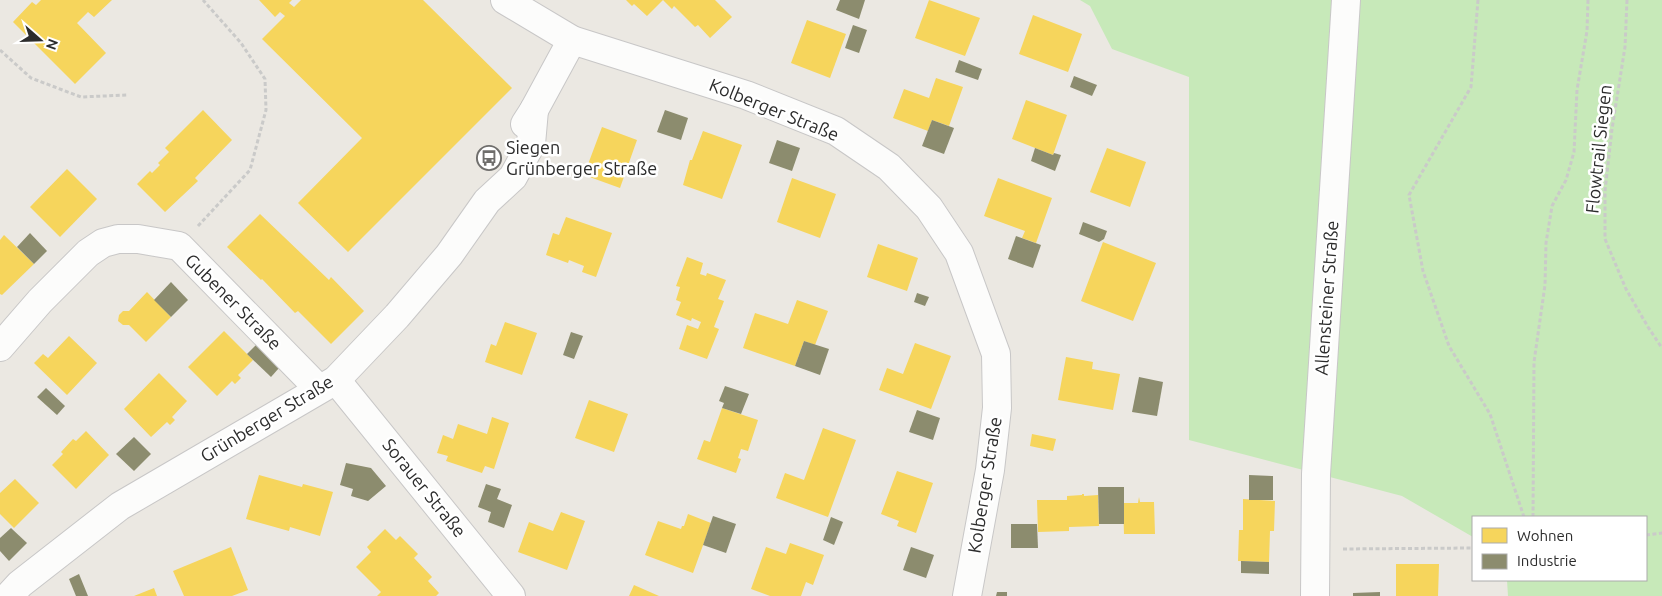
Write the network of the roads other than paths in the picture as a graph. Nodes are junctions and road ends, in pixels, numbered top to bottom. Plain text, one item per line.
1 (504, 0) edge
2 (1346, 0) edge
3 (572, 40) junction
4 (0, 347) edge
5 (328, 385) junction
6 (9, 596) edge
7 (511, 596) edge
8 (967, 596) edge
9 (1315, 596) edge

1 - 3 street, Kolberger Straße
2 - 9 street, Allensteiner Straße
3 - 5 street, Grünberger Straße
3 - 8 street, Kolberger Straße
4 - 5 street, Gubener Straße
5 - 6 street, Grünberger Straße
5 - 7 street, Sorauer Straße

